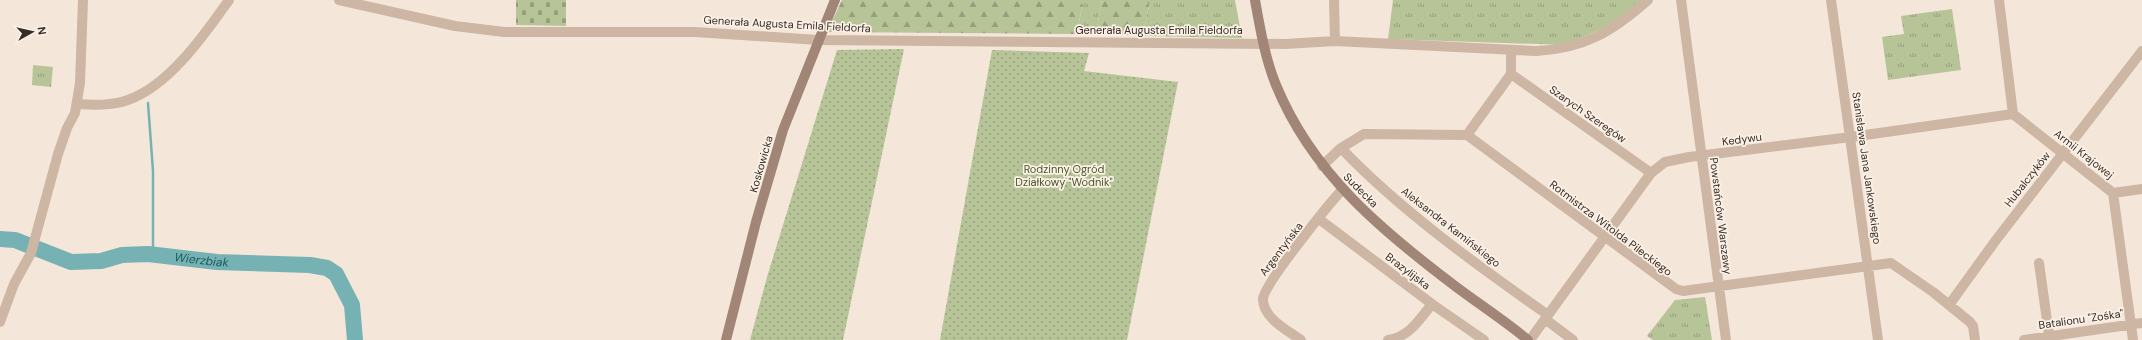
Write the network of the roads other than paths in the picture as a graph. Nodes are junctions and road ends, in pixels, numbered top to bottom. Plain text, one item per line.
1 (83, 0) edge
2 (229, 0) edge
3 (340, 0) edge
4 (835, 0) edge
5 (1254, 0) edge
6 (1334, 0) edge
7 (1648, 0) edge
8 (1682, 0) edge
9 (1691, 0) edge
10 (1831, 0) edge
11 (1999, 0) edge
12 (818, 40) junction
13 (1335, 41) junction
14 (1263, 43) junction
15 (1511, 50) junction
16 (2142, 51) edge
17 (1511, 74) junction
18 (77, 104) junction
19 (2013, 114) junction
20 (1467, 135) junction
21 (1850, 137) junction
22 (1341, 148) junction
23 (2063, 153) junction
24 (1701, 156) junction
25 (1322, 166) junction
26 (1651, 173) junction
27 (2142, 189) edge
28 (1342, 190) junction
29 (2113, 193) junction
30 (1319, 219) junction
31 (1605, 238) junction
32 (2039, 263) dead end
33 (1868, 267) junction
34 (1718, 286) junction
35 (1432, 304) junction
36 (1949, 305) junction
37 (1546, 317) junction
38 (0, 322) edge
39 (2142, 323) edge
40 (2131, 325) junction
41 (2049, 335) junction
42 (726, 340) edge
43 (1301, 340) edge
44 (1388, 340) edge
45 (1484, 340) edge
46 (1529, 340) edge
47 (1573, 340) edge
48 (1726, 340) edge
49 (1878, 340) edge
50 (1975, 340) edge
51 (2024, 340) edge
52 (2133, 340) edge

1 - 18 street
2 - 18 street
3 - 12 street, Generała Augusta Emila Fieldorfa
4 - 12 street, Koskowicka
5 - 14 street, Sudecka
6 - 13 street
7 - 15 street, Generała Augusta Emila Fieldorfa
8 - 9 street
8 - 24 street, Powstańców Warszawy
10 - 21 street, Stanisława Jana Jankowskiego
11 - 19 street
12 - 14 street, Generała Augusta Emila Fieldorfa
12 - 42 street, Koskowicka
13 - 14 street, Generała Augusta Emila Fieldorfa
13 - 15 street, Generała Augusta Emila Fieldorfa
14 - 25 street, Sudecka
15 - 17 street
16 - 23 street, Hubalczyków
17 - 20 street
17 - 26 street, Szarych Szeregów
18 - 38 street
19 - 21 street, Kedywu
19 - 23 street, Armii Krajowej
20 - 22 street
20 - 31 street, Rotmistrza Witolda Pileckiego
21 - 24 street, Kedywu
21 - 33 street, Stanisława Jana Jankowskiego
22 - 25 street
22 - 37 street, Aleksandra Kamińskiego
23 - 29 street, Armii Krajowej
23 - 36 street, Hubalczyków
24 - 26 street, Kedywu
24 - 34 street, Powstańców Warszawy
25 - 28 street, Sudecka
26 - 31 street, Kedywu
27 - 29 street
28 - 30 street, Argentyńska
28 - 46 street, Sudecka
29 - 40 street, Armii Krajowej
30 - 35 street, Brazylijska
30 - 43 street, Argentyńska
31 - 34 street, Rotmistrza Witolda Pileckiego
31 - 37 street, Kedywu
32 - 41 street
33 - 34 street, Rotmistrza Witolda Pileckiego
33 - 36 street, Rotmistrza Witolda Pileckiego
33 - 49 street, Stanisława Jana Jankowskiego
34 - 48 street, Powstańców Warszawy
35 - 44 street
35 - 45 street, Brazylijska
36 - 50 street, Rotmistrza Witolda Pileckiego
37 - 46 street
37 - 47 street, Aleksandra Kamińskiego
39 - 40 street, Batalionu "Zośka"
40 - 41 street, Batalionu "Zośka"
40 - 52 street, Armii Krajowej
41 - 51 street, Batalionu "Zośka"

